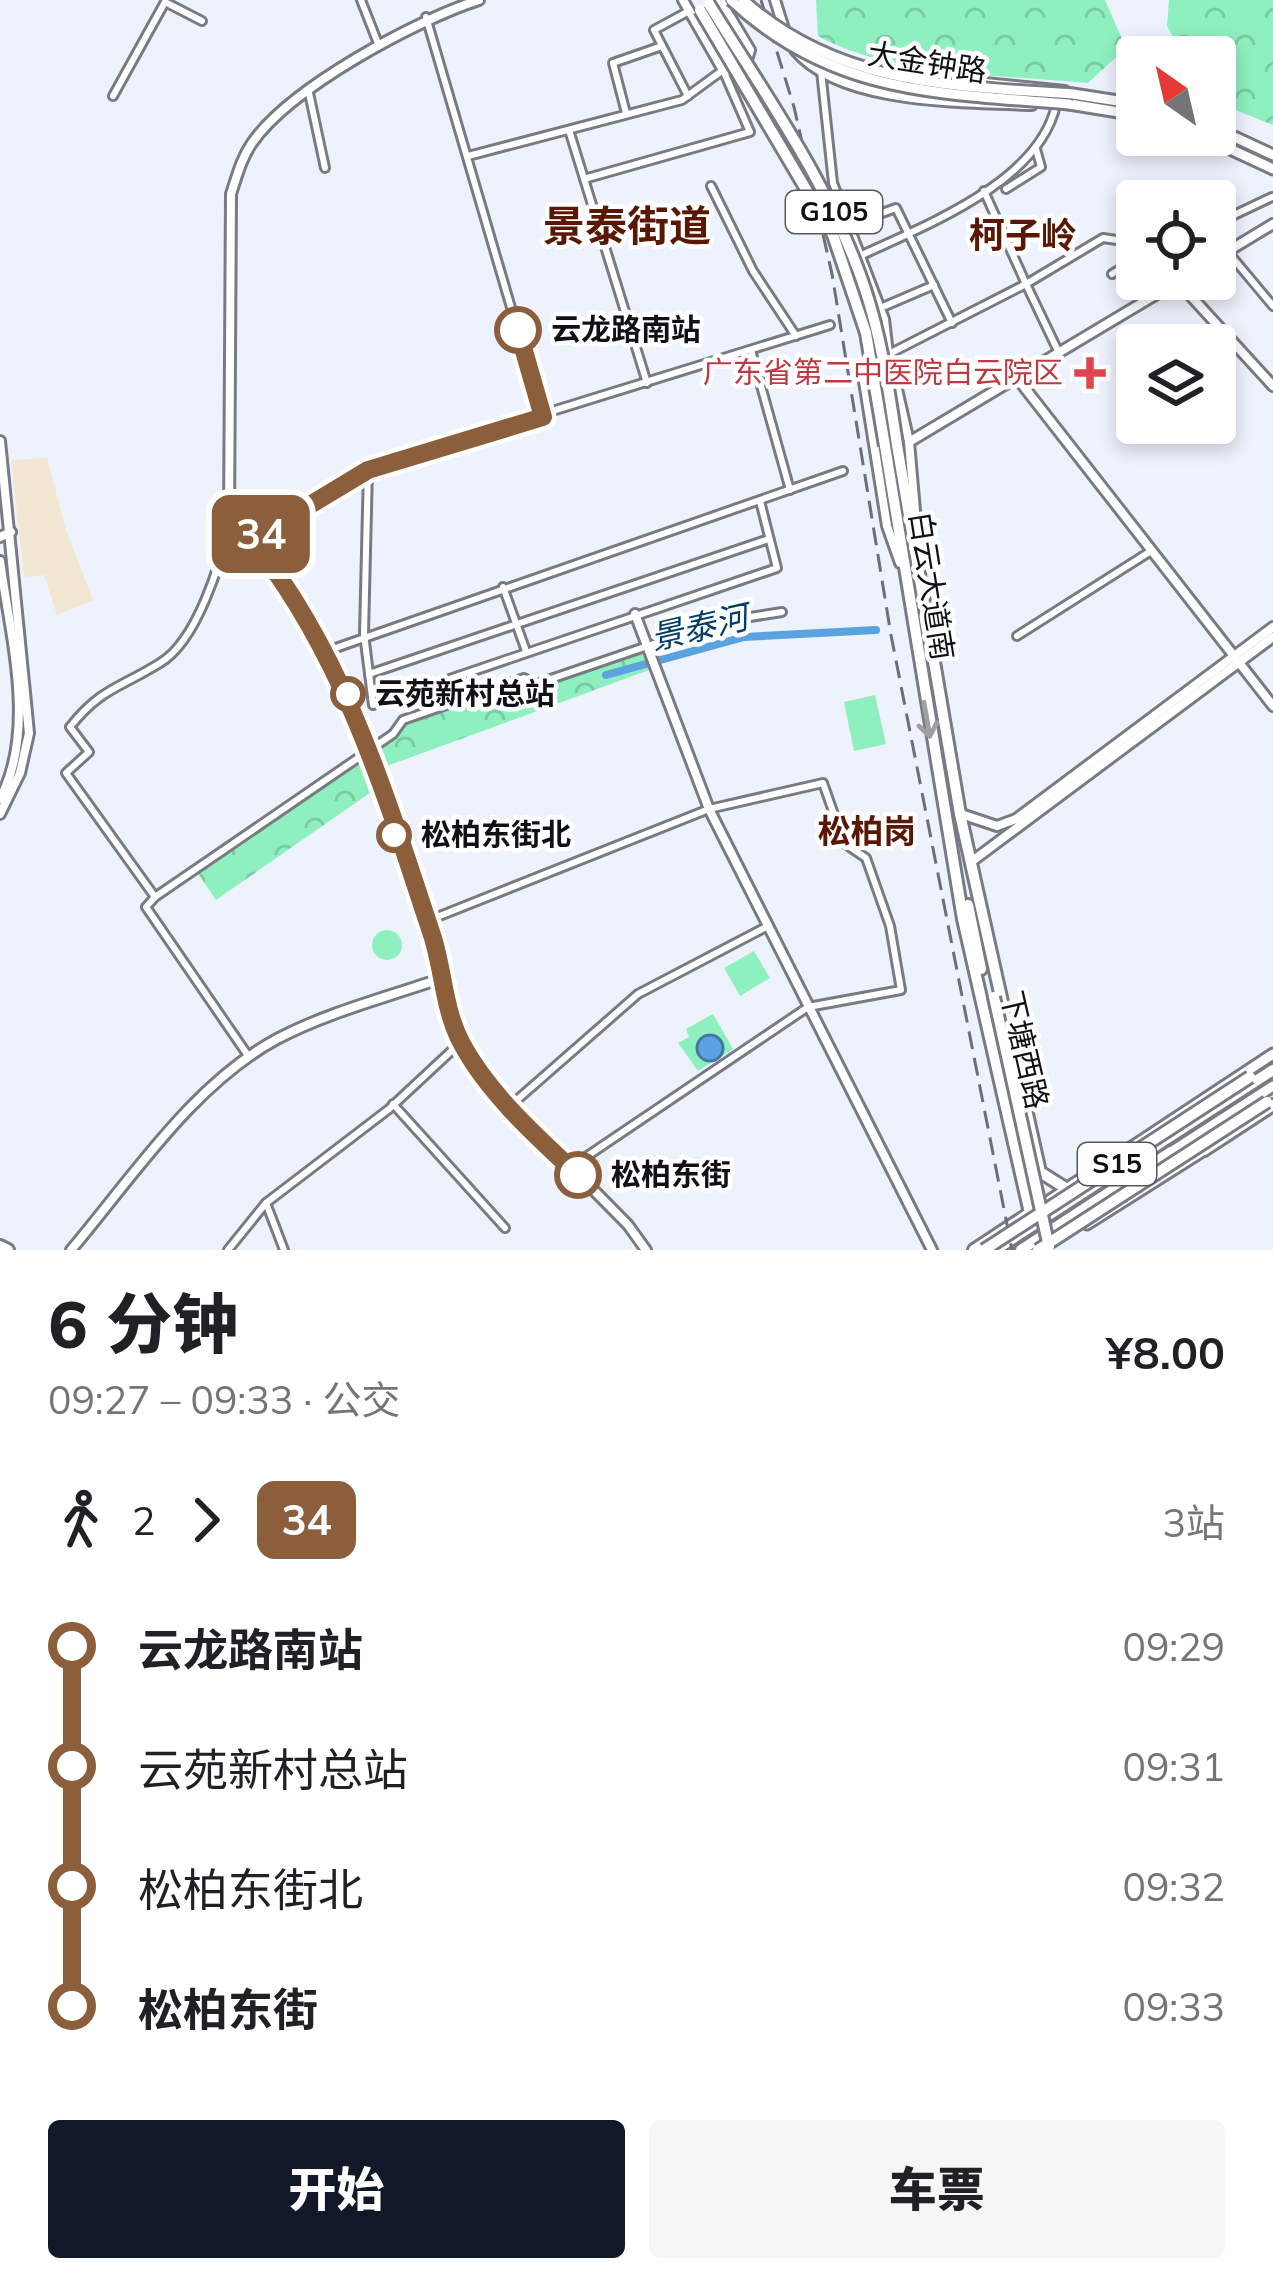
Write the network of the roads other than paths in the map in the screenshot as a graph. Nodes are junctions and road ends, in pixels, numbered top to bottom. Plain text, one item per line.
1 (361, 0) edge
2 (479, 0) edge
3 (683, 0) edge
4 (731, 0) edge
5 (743, 0) edge
6 (775, 0) edge
7 (163, 1) edge
8 (703, 4) edge
9 (426, 17) junction
10 (202, 21) dead end
11 (781, 22) junction
12 (379, 46) junction
13 (662, 46) junction
14 (723, 70) junction
15 (821, 71) junction
16 (309, 93) junction
17 (113, 96) dead end
18 (688, 96) junction
19 (1071, 99) junction
20 (1116, 102) edge
21 (1056, 105) junction
22 (1116, 111) edge
23 (626, 113) junction
24 (569, 130) junction
25 (1236, 138) edge
26 (1036, 148) junction
27 (1236, 151) edge
28 (1273, 155) edge
29 (467, 156) junction
30 (325, 168) dead end
31 (1273, 171) edge
32 (584, 179) junction
33 (711, 186) dead end
34 (1006, 189) dead end
35 (984, 191) junction
36 (1272, 197) edge
37 (1236, 214) edge
38 (854, 223) dead end
39 (1273, 224) edge
40 (908, 234) junction
41 (1116, 240) edge
42 (1236, 246) edge
43 (862, 255) junction
44 (1236, 262) edge
45 (1116, 272) edge
46 (1112, 274) dead end
47 (1273, 282) edge
48 (1026, 284) junction
49 (934, 285) junction
50 (1260, 291) junction
51 (1145, 300) edge
52 (1196, 300) edge
53 (883, 306) junction
54 (1273, 306) edge
55 (851, 317) dead end
56 (952, 323) junction
57 (830, 325) dead end
58 (796, 336) junction
59 (751, 350) junction
60 (1058, 353) junction
61 (890, 355) junction
62 (1017, 378) junction
63 (647, 383) junction
64 (1273, 386) edge
65 (543, 417) junction
66 (0, 441) edge
67 (897, 444) junction
68 (368, 470) junction
69 (843, 471) dead end
70 (790, 490) junction
71 (3, 491) edge
72 (760, 501) junction
73 (229, 522) junction
74 (11, 532) junction
75 (0, 533) edge
76 (770, 539) junction
77 (252, 540) junction
78 (1151, 551) junction
79 (0, 561) edge
80 (900, 563) junction
81 (1, 572) edge
82 (503, 587) junction
83 (782, 612) dead end
84 (635, 614) junction
85 (516, 624) junction
86 (1273, 627) edge
87 (364, 634) junction
88 (1017, 636) dead end
89 (1273, 637) edge
90 (646, 646) junction
91 (327, 651) junction
92 (526, 652) junction
93 (1236, 661) junction
94 (368, 674) junction
95 (1273, 706) edge
96 (371, 747) junction
97 (0, 799) edge
98 (709, 809) junction
99 (0, 814) edge
100 (960, 814) junction
101 (954, 862) junction
102 (970, 863) junction
103 (154, 897) junction
104 (427, 921) junction
105 (766, 927) junction
106 (442, 978) junction
107 (991, 998) junction
108 (808, 1007) junction
109 (461, 1042) junction
110 (249, 1058) junction
111 (1273, 1062) edge
112 (1273, 1086) edge
113 (1252, 1100) junction
114 (393, 1104) junction
115 (1272, 1105) edge
116 (510, 1106) junction
117 (1204, 1150) junction
118 (1171, 1152) junction
119 (1147, 1153) junction
120 (1112, 1160) junction
121 (1036, 1164) junction
122 (570, 1168) junction
123 (1018, 1170) junction
124 (1119, 1185) junction
125 (1067, 1189) junction
126 (266, 1203) junction
127 (1030, 1213) junction
128 (1106, 1213) junction
129 (505, 1228) dead end
130 (0, 1246) edge
131 (1049, 1249) edge
132 (8, 1250) edge
133 (71, 1250) edge
134 (228, 1250) edge
135 (284, 1250) edge
136 (646, 1250) edge
137 (932, 1250) edge
138 (974, 1250) edge
139 (984, 1250) edge
140 (996, 1250) edge
141 (1021, 1250) edge

1 - 12 street
2 - 9 street
3 - 8 street
4 - 19 main road, 大金钟路, bridge
5 - 19 main road, 大金钟路, bridge
6 - 11 street
7 - 10 street
7 - 17 street
8 - 13 street
8 - 14 street
8 - 14 street
8 - 67 highway, 白云大道南 / G105, bridge
9 - 12 street
9 - 29 street
11 - 15 street
11 - 19 street
12 - 16 street
13 - 18 street
13 - 23 street
14 - 18 street
14 - 32 street
15 - 21 street
15 - 43 street
16 - 30 street
16 - 73 street
18 - 23 street
19 - 20 main road, 大金钟路
19 - 21 street
19 - 22 main road, 大金钟路
21 - 26 street
23 - 24 street
24 - 29 street
24 - 32 street
25 - 28 main road
26 - 34 street
26 - 35 street
27 - 31 main road
29 - 65 street
32 - 63 street
33 - 58 street
35 - 40 street
35 - 48 street
36 - 37 street
38 - 40 street
39 - 42 street
40 - 43 street
40 - 49 street
41 - 48 street
43 - 53 street
44 - 50 street
45 - 46 street
47 - 50 street
48 - 56 street
48 - 60 street
49 - 53 street
49 - 56 street
50 - 54 street
51 - 60 street
52 - 64 street
53 - 55 street
53 - 61 street
56 - 61 street
57 - 58 street
58 - 59 street
59 - 63 street
59 - 70 street
60 - 62 street
61 - 67 street
61 - 80 street
62 - 67 street
62 - 78 street
63 - 65 street
65 - 68 street
66 - 71 street
67 - 80 highway, 白云大道南 / G105
67 - 100 highway, 白云大道南 / G105
68 - 77 street
68 - 87 street
69 - 70 street
70 - 72 street
71 - 74 street
72 - 76 street
72 - 82 street
73 - 77 street
73 - 103 street
74 - 75 street
74 - 99 street
76 - 84 street
76 - 85 street
77 - 91 street
78 - 88 street
78 - 93 street
79 - 81 street
80 -> 101 highway, 白云大道南 / G105
81 - 97 street
82 - 85 street
82 - 87 street
83 - 90 street
84 - 90 street
84 - 92 street
85 - 92 street
85 - 94 street
86 - 93 street
87 - 91 street
87 - 94 street
89 - 93 street
90 - 96 street
90 - 98 street
91 - 96 street
92 - 94 street
93 - 95 street
93 - 100 street
93 - 102 street
96 - 103 street
96 - 104 street
98 - 104 street
98 - 105 street
98 - 108 street
100 - 102 highway, 白云大道南 / G105
101 - 107 highway, 下塘西路 / G105
101 - 123 highway, 白云大道南
102 - 107 highway, 下塘西路 / G105
102 - 121 highway, 白云大道南
103 - 110 street
104 - 106 street
105 - 108 street
105 - 116 street
106 - 109 street
106 - 110 street
107 - 131 highway, 下塘西路 / G105, bridge
108 - 122 street
108 - 137 street
109 - 114 street
109 - 116 street
110 - 133 street
111 - 119 highway
111 - 120 main road
111 - 139 highway, S15, bridge
112 - 113 main road
113 - 115 main road
113 - 118 main road
114 - 126 street
114 - 129 street
115 - 117 highway
115 - 131 highway, S15, bridge
116 - 122 street
117 - 118 highway
117 - 128 main road
118 - 124 highway
119 - 120 highway
119 - 140 main road
120 - 125 highway
121 - 123 highway
121 - 125 highway
122 - 136 street
123 - 127 highway, 白云大道南
124 - 128 main road
124 - 141 highway
125 - 127 main road
126 - 134 street
126 - 135 street
127 - 138 highway
128 - 131 main road
130 - 132 highway

